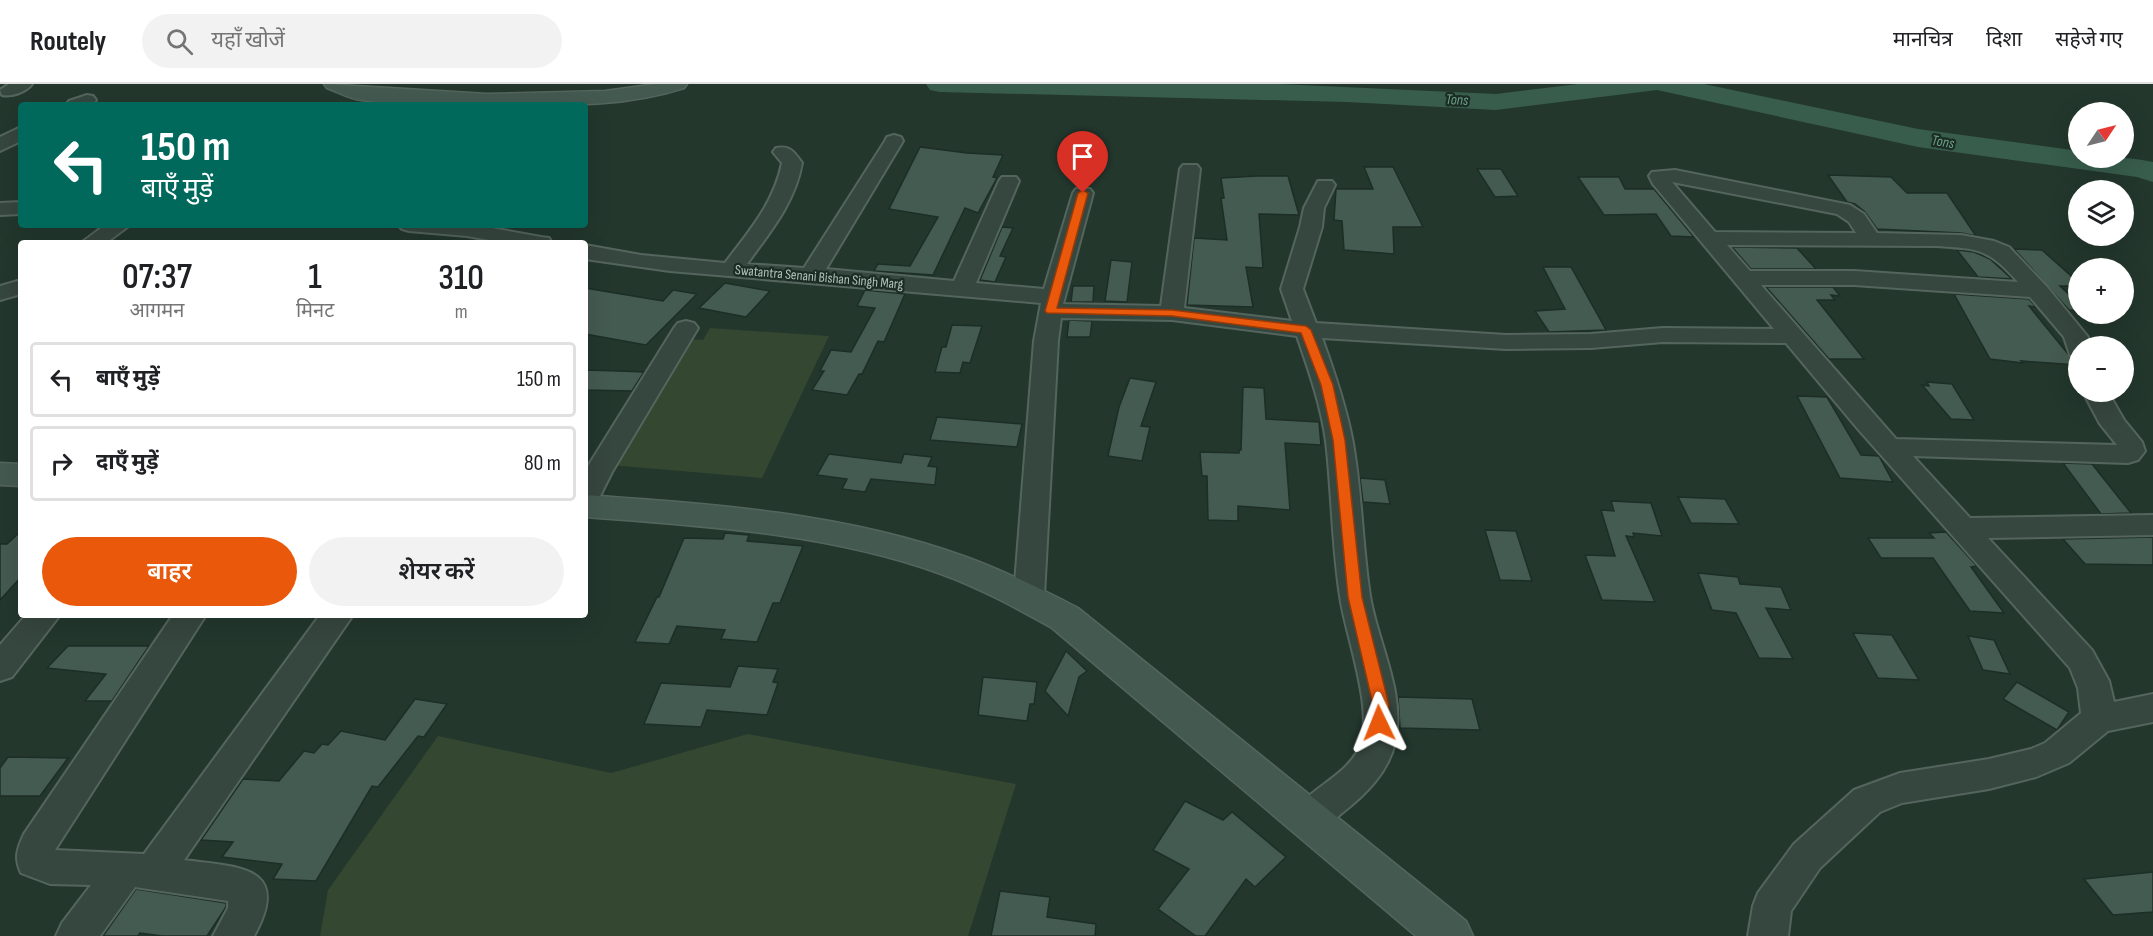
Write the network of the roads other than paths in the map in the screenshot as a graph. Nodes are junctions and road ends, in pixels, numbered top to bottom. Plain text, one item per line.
1 (334, 84) edge
2 (676, 85) edge
3 (18, 135) edge
4 (894, 141) dead end
5 (0, 145) edge
6 (783, 152) dead end
7 (1190, 169) dead end
8 (1009, 181) dead end
9 (1326, 185) dead end
10 (1083, 193) dead end
11 (18, 208) edge
12 (0, 209) edge
13 (114, 228) edge
14 (444, 228) edge
15 (1709, 238) junction
16 (96, 240) edge
17 (525, 240) edge
18 (1870, 240) junction
19 (588, 253) edge
20 (731, 270) junction
21 (811, 275) junction
22 (1745, 278) junction
23 (18, 288) edge
24 (962, 289) junction
25 (2035, 290) junction
26 (0, 293) edge
27 (1052, 304) junction
28 (1172, 313) junction
29 (686, 328) dead end
30 (1306, 330) junction
31 (1793, 336) junction
32 (2075, 336) edge
33 (2101, 402) edge
34 (1889, 447) junction
35 (0, 474) edge
36 (18, 475) edge
37 (588, 493) edge
38 (588, 506) edge
39 (2153, 525) edge
40 (1962, 528) junction
41 (1029, 596) junction
42 (42, 618) edge
43 (188, 618) edge
44 (335, 618) edge
45 (0, 668) edge
46 (2153, 708) edge
47 (2098, 719) junction
48 (1308, 819) junction
49 (139, 871) junction
50 (76, 936) edge
51 (233, 936) edge
52 (1450, 936) edge
53 (1768, 936) edge

1 - 2 street
3 - 5 street
4 - 21 street
6 - 20 street
7 - 28 street
8 - 24 street
9 - 30 street
10 - 27 street
11 - 12 street
13 - 16 street
14 - 17 street
15 - 18 street
15 - 18 street
15 - 22 street
18 - 25 street
19 - 20 street, Swatantra Senani Bishan Singh Marg
20 - 21 street, Swatantra Senani Bishan Singh Marg
21 - 24 street, Swatantra Senani Bishan Singh Marg
22 - 25 street
22 - 31 street
23 - 26 street
24 - 27 street, Swatantra Senani Bishan Singh Marg
25 - 32 street
27 - 28 street, Swatantra Senani Bishan Singh Marg
27 - 41 street
28 - 30 street, Swatantra Senani Bishan Singh Marg
29 - 37 street
30 - 31 street, Swatantra Senani Bishan Singh Marg
30 - 48 street
31 - 34 street
33 - 34 street
34 - 40 street
35 - 36 street
38 - 41 street
39 - 40 street
40 - 47 street
41 - 48 street
42 - 45 street
43 - 49 street
44 - 49 street
46 - 47 street
47 - 53 street
48 - 52 street
49 - 50 street
49 - 51 street

